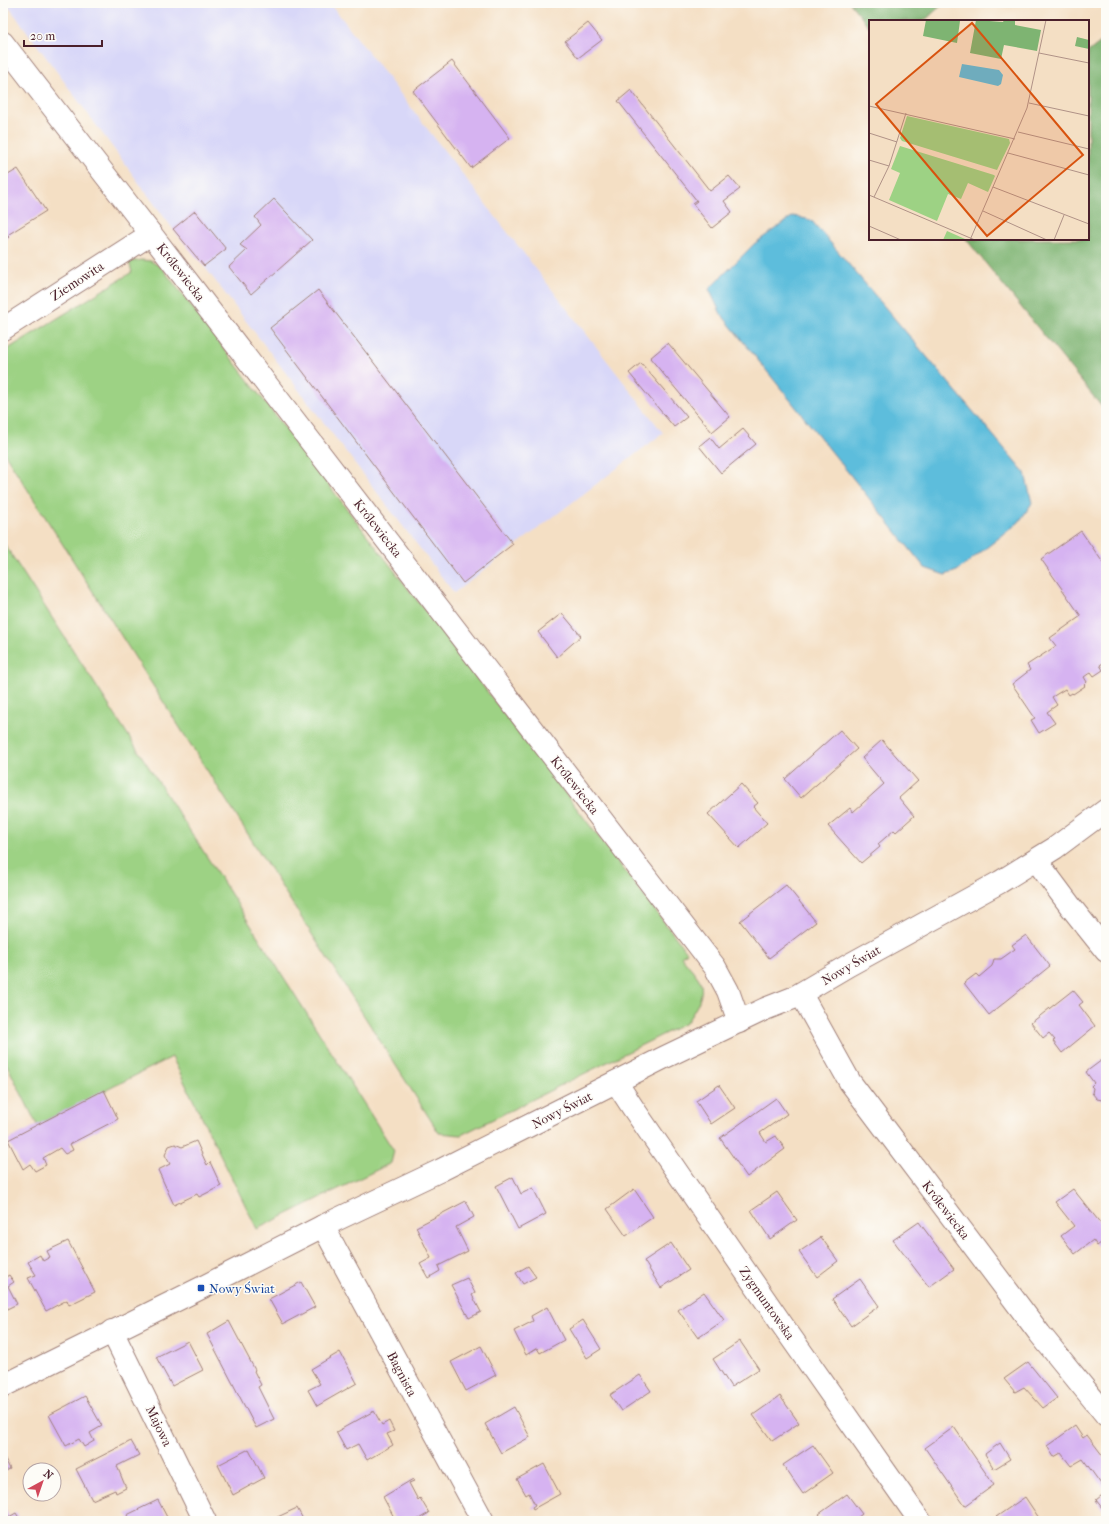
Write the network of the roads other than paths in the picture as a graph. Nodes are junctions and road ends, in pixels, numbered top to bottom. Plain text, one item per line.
1 (3, 43) edge
2 (152, 234) junction
3 (3, 329) edge
4 (1106, 810) edge
5 (1036, 860) junction
6 (1106, 950) edge
7 (801, 994) junction
8 (739, 1022) junction
9 (616, 1082) junction
10 (323, 1226) junction
11 (112, 1331) junction
12 (3, 1386) edge
13 (1106, 1415) edge
14 (205, 1521) edge
15 (483, 1521) edge
16 (920, 1521) edge

1 - 2 street, Królewiecka
2 - 3 street, Ziemowita
2 - 8 street, Królewiecka
4 - 5 street, Nowy Świat
5 - 6 street
5 - 7 street, Nowy Świat
7 - 8 street, Nowy Świat
7 - 13 street, Królewiecka
8 - 9 street, Nowy Świat
9 - 10 street, Nowy Świat
9 - 16 street, Zygmuntowska
10 - 11 street, Nowy Świat
10 - 15 street, Bagnista
11 - 12 street, Nowy Świat
11 - 14 street, Majowa

